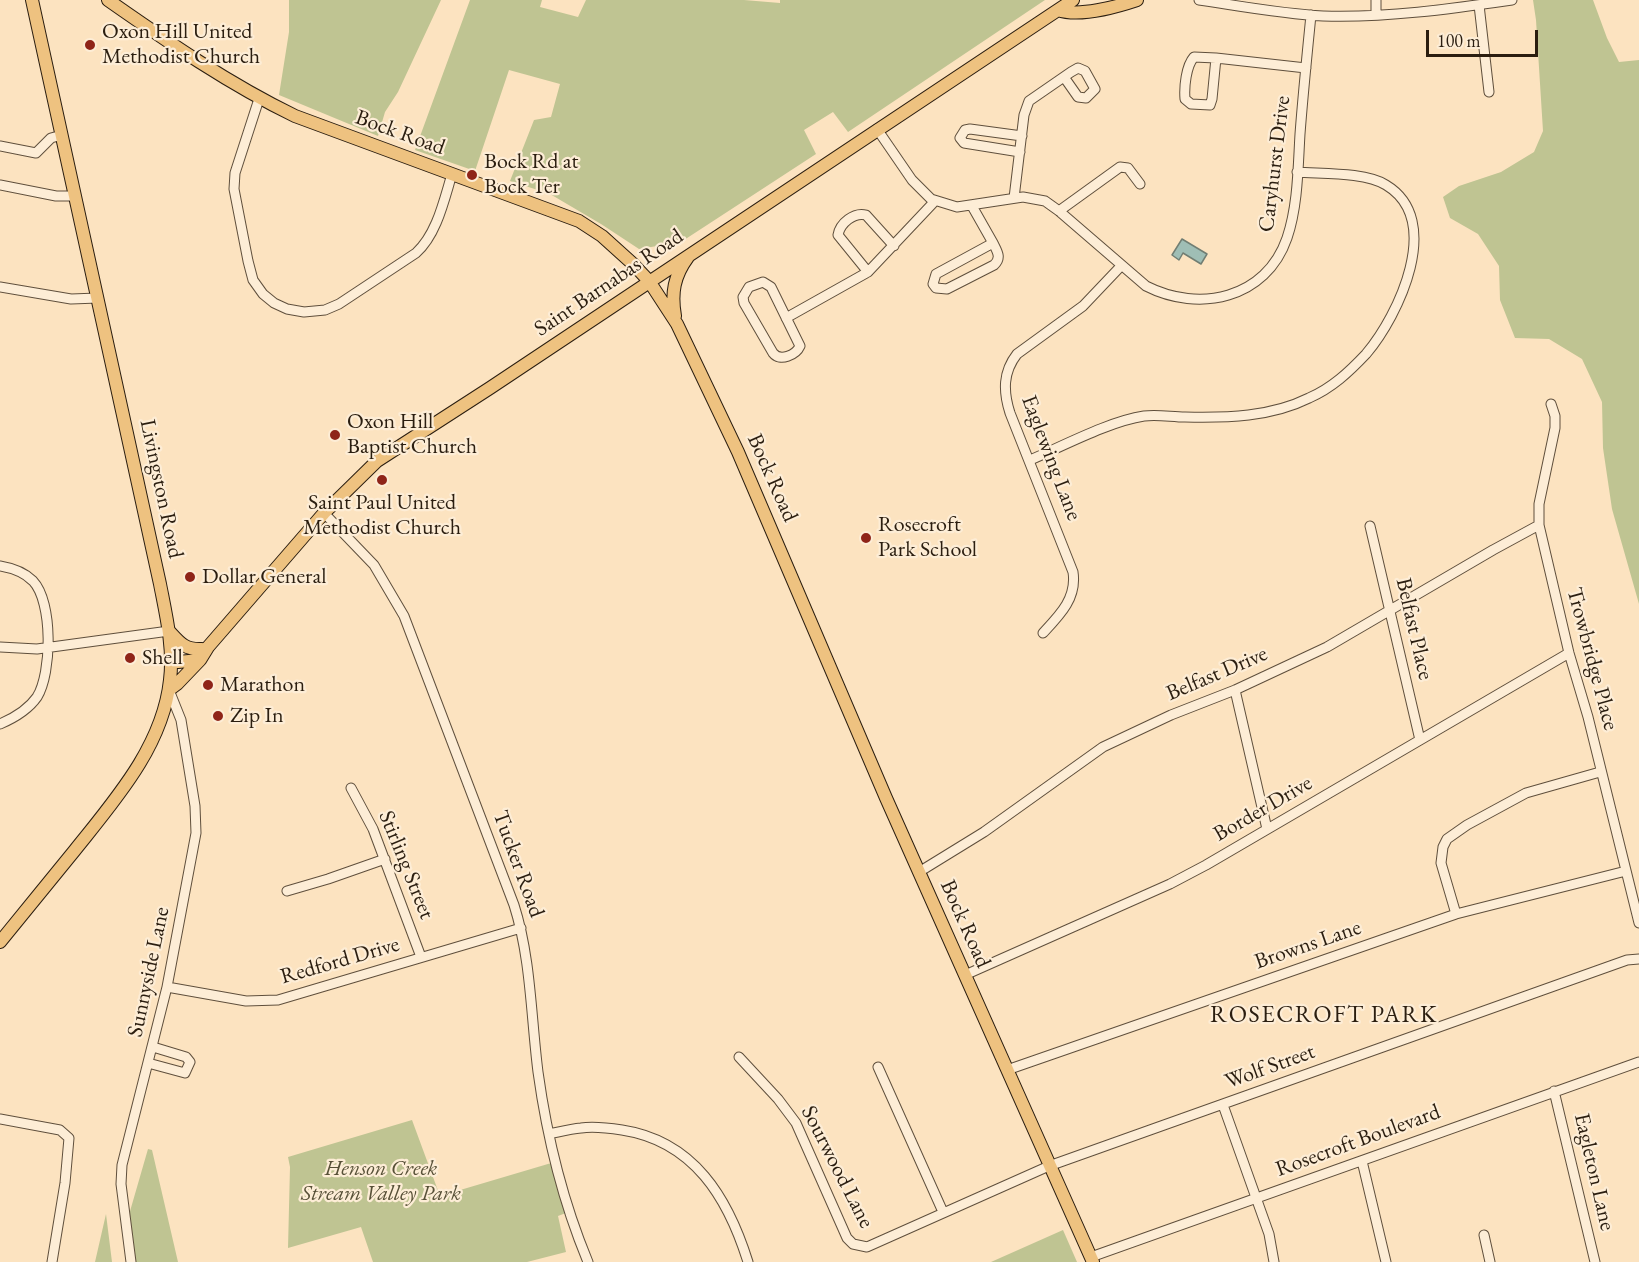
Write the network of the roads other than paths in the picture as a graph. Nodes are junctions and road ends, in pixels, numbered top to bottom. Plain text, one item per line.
1 (32, 0) edge
2 (108, 0) edge
3 (1073, 0) edge
4 (1137, 0) edge
5 (1199, 0) edge
6 (1376, 0) edge
7 (1512, 0) edge
8 (1458, 4) edge
9 (1479, 5) junction
10 (1058, 10) junction
11 (1311, 15) junction
12 (1376, 15) junction
13 (1216, 58) junction
14 (1306, 68) junction
15 (1064, 77) junction
16 (1489, 92) dead end
17 (259, 99) junction
18 (876, 129) junction
19 (62, 135) junction
20 (1022, 136) junction
21 (0, 146) edge
22 (1020, 152) junction
23 (1297, 172) junction
24 (452, 174) junction
25 (1140, 184) dead end
26 (0, 185) edge
27 (75, 196) junction
28 (1014, 198) junction
29 (935, 201) junction
30 (972, 206) junction
31 (1059, 211) junction
32 (993, 243) junction
33 (894, 246) junction
34 (691, 253) junction
35 (1121, 266) junction
36 (868, 272) junction
37 (649, 281) junction
38 (0, 287) edge
39 (98, 298) junction
40 (786, 318) junction
41 (677, 324) junction
42 (1551, 404) dead end
43 (1030, 460) junction
44 (324, 513) junction
45 (1539, 525) junction
46 (1371, 526) dead end
47 (0, 566) edge
48 (1390, 611) junction
49 (169, 631) junction
50 (1043, 633) dead end
51 (0, 646) edge
52 (48, 647) junction
53 (203, 653) junction
54 (1569, 653) junction
55 (170, 658) junction
56 (169, 690) junction
57 (1235, 690) junction
58 (0, 724) edge
59 (1420, 740) junction
60 (1600, 772) junction
61 (351, 788) dead end
62 (1267, 830) junction
63 (385, 859) junction
64 (1626, 871) junction
65 (919, 872) junction
66 (286, 891) dead end
67 (1456, 914) junction
68 (1639, 923) edge
69 (521, 928) junction
70 (0, 942) edge
71 (422, 957) junction
72 (1639, 959) edge
73 (965, 975) junction
74 (167, 987) junction
75 (153, 1047) junction
76 (739, 1057) dead end
77 (1639, 1062) edge
78 (148, 1063) junction
79 (878, 1067) dead end
80 (1007, 1070) junction
81 (1554, 1091) junction
82 (1223, 1105) junction
83 (0, 1119) edge
84 (549, 1134) junction
85 (1362, 1161) junction
86 (1049, 1166) junction
87 (1256, 1198) junction
88 (943, 1212) junction
89 (1484, 1235) dead end
90 (1092, 1259) edge
91 (52, 1262) edge
92 (131, 1262) edge
93 (588, 1262) edge
94 (748, 1262) edge
95 (1274, 1262) edge
96 (1386, 1262) edge
97 (1490, 1262) edge
98 (1595, 1262) edge

1 - 19 main road, Livingston Road
2 - 17 main road, Bock Road
3 - 10 main road, Saint Barnabas Road
4 - 10 main road
5 - 11 street
6 - 12 street
7 - 9 street
8 - 9 street
8 - 12 street
9 - 16 street
10 - 18 main road, Saint Barnabas Road
11 - 12 street
11 - 14 street, Caryhurst Drive
13 - 13 street
13 - 14 street
14 - 23 street, Caryhurst Drive
15 - 15 street
15 - 20 street
17 - 24 main road, Bock Road
17 - 24 street
18 - 29 street
18 - 34 main road, Saint Barnabas Road
19 - 21 street
19 - 27 main road, Livingston Road
20 - 22 street
20 - 22 street
22 - 28 street
23 - 35 street, Caryhurst Drive
23 - 43 street
24 - 37 main road, Bock Road
25 - 31 street
26 - 27 street
27 - 39 main road, Livingston Road
28 - 30 street, Caryhurst Drive
28 - 31 street, Caryhurst Drive
29 - 30 street, Caryhurst Drive
29 - 33 street
30 - 32 street
31 - 35 street, Caryhurst Drive
32 - 32 street
33 - 36 street
33 - 36 street
34 - 37 main road, Saint Barnabas Road
34 - 41 main road
35 - 43 street, Eaglewing Lane
36 - 40 street
37 - 41 main road, Bock Road
37 - 44 main road, Saint Barnabas Road
38 - 39 street
39 - 49 main road, Livingston Road
40 - 40 street
41 - 65 main road, Bock Road
42 - 45 street, Trowbridge Place
43 - 50 street, Eaglewing Lane
44 - 53 main road, Saint Barnabas Road
44 - 69 street, Tucker Road
45 - 48 street, Belfast Drive
45 - 54 street, Trowbridge Place
46 - 48 street, Belfast Place
47 - 52 street
48 - 57 street, Belfast Drive
48 - 59 street, Belfast Place
49 - 52 street
49 - 53 main road
49 - 55 main road, Livingston Road
51 - 52 street
52 - 58 street
53 - 55 main road
53 - 56 main road, Saint Barnabas Road
54 - 59 street, Border Drive
54 - 60 street, Trowbridge Place
55 - 56 main road, Livingston Road
56 - 70 main road, Livingston Road
56 - 74 street, Sunnyside Lane
57 - 62 street
57 - 65 street, Belfast Drive
59 - 62 street, Border Drive
60 - 64 street, Trowbridge Place
60 - 67 street
61 - 63 street, Stirling Street
62 - 73 street, Border Drive
63 - 66 street
63 - 71 street, Stirling Street
64 - 67 street, Browns Lane
64 - 68 street, Trowbridge Place
65 - 73 main road, Bock Road
67 - 80 street, Browns Lane
69 - 71 street, Redford Drive
69 - 84 street, Tucker Road
71 - 74 street, Redford Drive
72 - 82 street, Wolf Street
73 - 80 main road, Bock Road
74 - 75 street, Sunnyside Lane
75 - 78 street, Sunnyside Lane
75 - 78 street
76 - 88 street, Sourwood Lane
77 - 81 street, Rosecroft Boulevard
78 - 92 street, Sunnyside Lane
79 - 88 street
80 - 86 main road, Bock Road
81 - 85 street, Rosecroft Boulevard
81 - 98 street, Eagleton Lane
82 - 86 street, Wolf Street
82 - 87 street
83 - 91 street
84 - 93 street, Tucker Road
84 - 94 street
85 - 87 street, Rosecroft Boulevard
85 - 96 street
86 - 88 street, Sourwood Lane
86 - 90 main road, Bock Road
87 - 90 street, Rosecroft Boulevard
87 - 95 street
89 - 97 street

